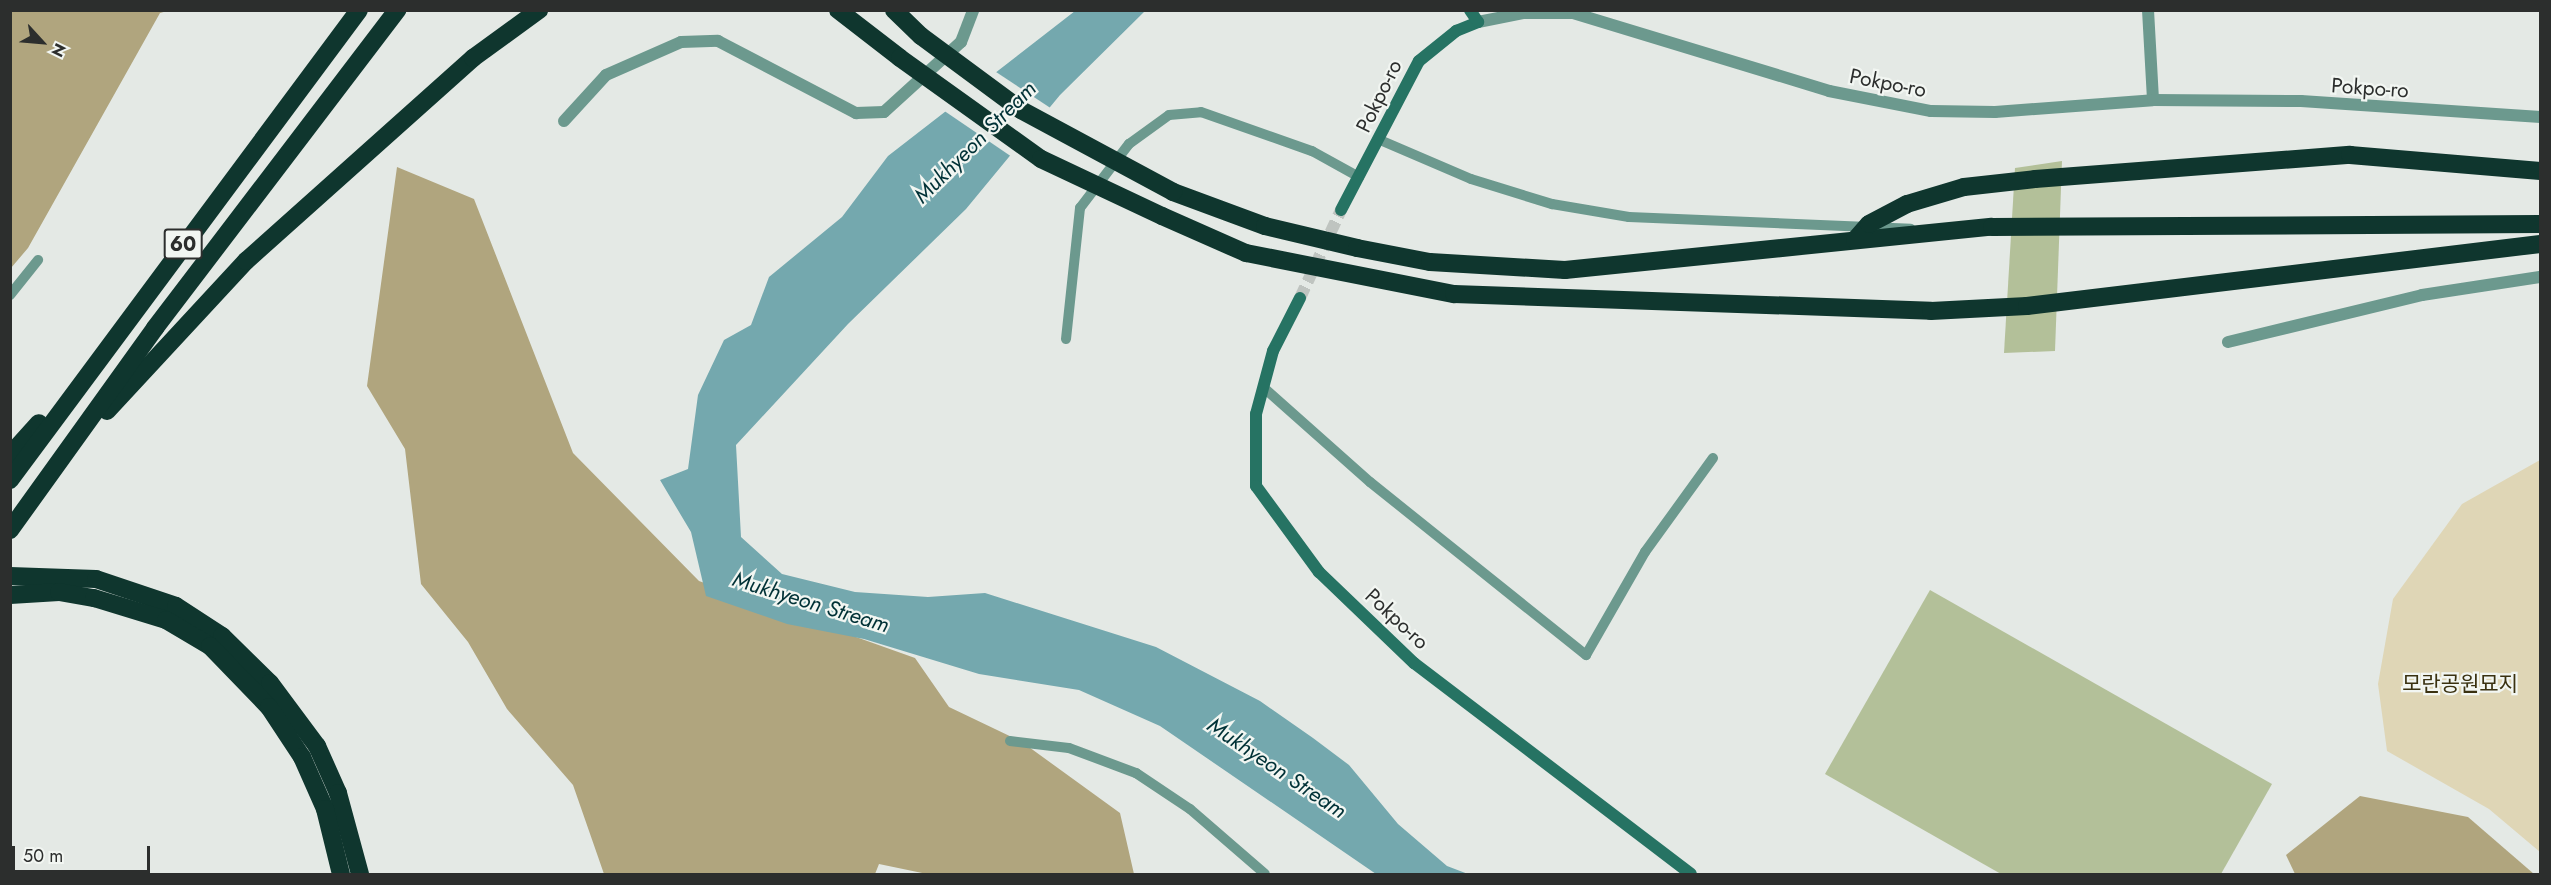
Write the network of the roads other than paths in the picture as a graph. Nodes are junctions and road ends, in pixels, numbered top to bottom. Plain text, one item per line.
1 (359, 10) edge
2 (397, 10) edge
3 (539, 10) edge
4 (838, 10) edge
5 (855, 10) edge
6 (894, 10) edge
7 (973, 10) edge
8 (1470, 10) edge
9 (2148, 10) edge
10 (1478, 22) junction
11 (900, 58) junction
12 (2153, 100) junction
13 (2541, 117) edge
14 (564, 122) dead end
15 (1380, 140) junction
16 (2541, 171) edge
17 (1359, 177) junction
18 (1341, 210) tunnel mouth
19 (1869, 224) junction
20 (2541, 224) edge
21 (1935, 231) junction
22 (1855, 240) junction
23 (2541, 244) edge
24 (38, 260) dead end
25 (2541, 277) edge
26 (10, 295) edge
27 (1300, 298) tunnel mouth
28 (1066, 339) dead end
29 (2228, 342) dead end
30 (93, 364) junction
31 (1263, 387) junction
32 (69, 448) junction
33 (10, 455) edge
34 (1713, 458) dead end
35 (10, 480) edge
36 (10, 530) edge
37 (10, 576) edge
38 (10, 595) edge
39 (1010, 741) dead end
40 (360, 869) edge
41 (341, 874) edge
42 (1265, 874) edge
43 (1691, 874) edge

1 - 30 highway, 60
2 - 32 highway, 60
3 - 32 highway
4 - 11 highway
5 - 11 highway
6 - 22 highway, bridge
7 - 14 street
8 - 10 main road
9 - 12 street
10 - 12 street, Pokpo-ro
10 - 15 main road, Pokpo-ro
11 - 23 highway, bridge
12 - 13 street, Pokpo-ro
15 - 17 main road, Pokpo-ro
15 - 19 lane
16 - 19 highway
17 - 18 main road, Pokpo-ro
17 - 28 lane
19 - 21 lane
19 - 22 highway
20 - 21 highway
21 - 22 highway
24 - 26 lane
25 - 29 street
27 - 31 main road, Pokpo-ro
30 - 33 highway
30 - 35 highway, 60
31 - 34 lane
31 - 43 main road, Pokpo-ro
32 - 36 highway, 60
37 - 40 highway
38 - 41 highway
39 - 42 lane

